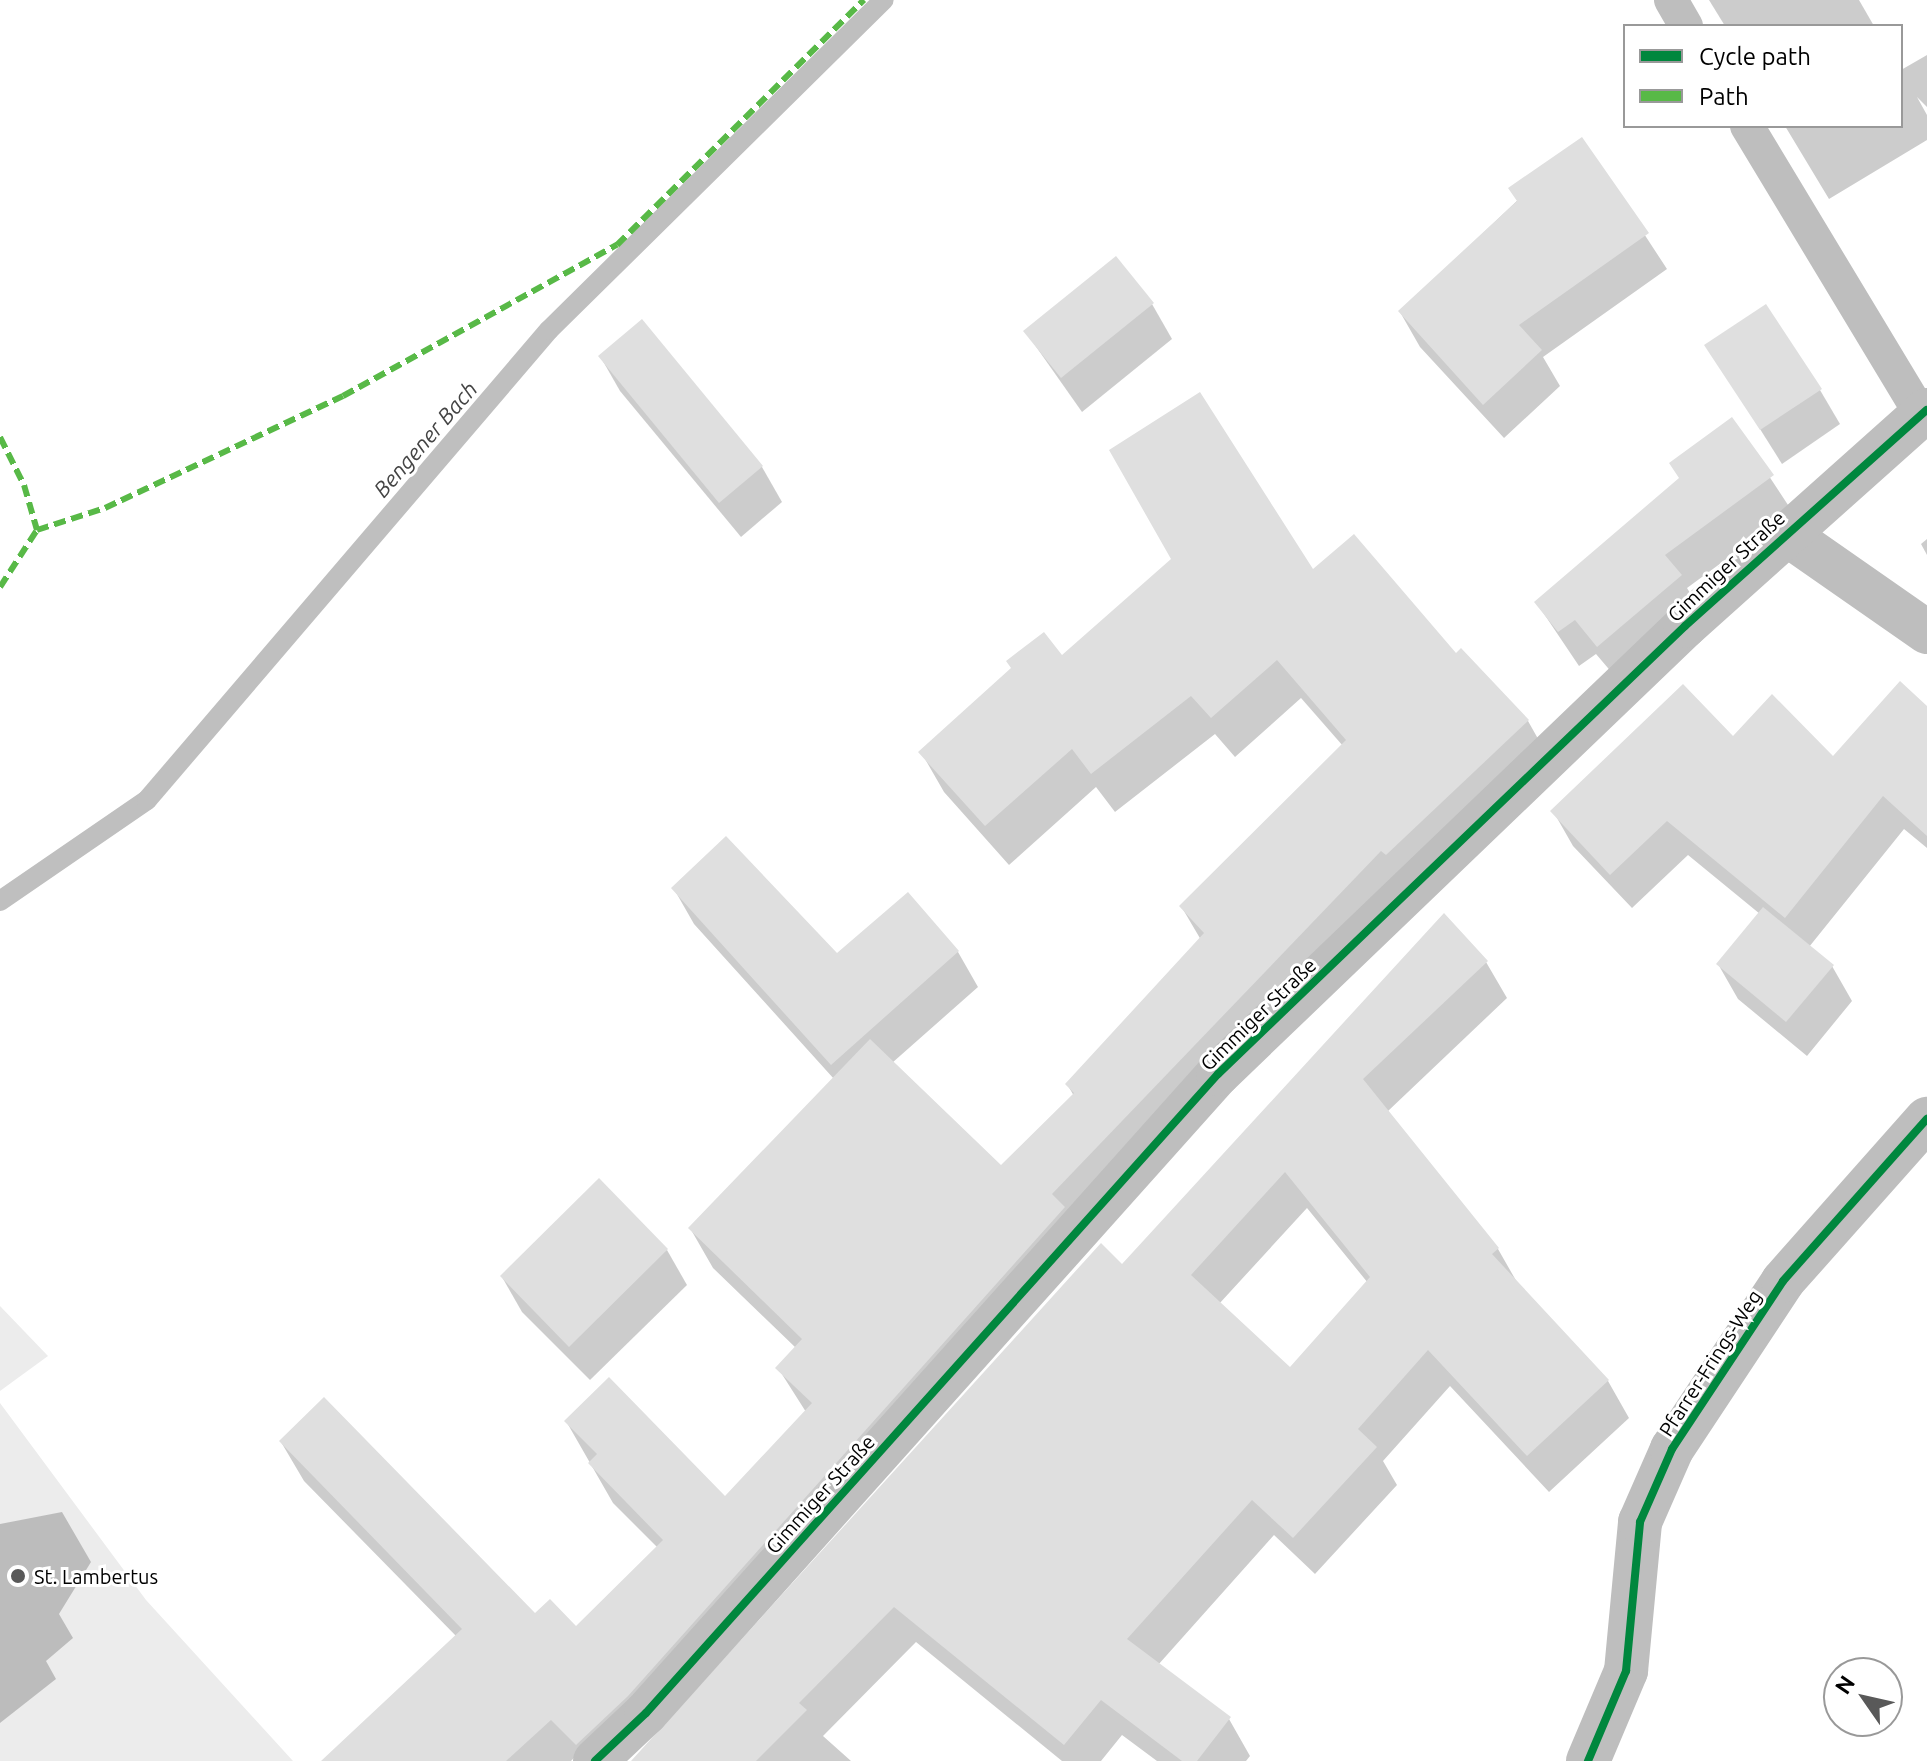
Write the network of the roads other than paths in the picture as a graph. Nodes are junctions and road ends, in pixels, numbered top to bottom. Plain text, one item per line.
1 (1671, 0) edge
2 (1685, 24) edge
3 (1748, 128) edge
4 (1924, 412) edge
5 (1785, 533) junction
6 (1927, 632) edge
7 (1927, 1119) edge
8 (595, 1761) edge
9 (1588, 1761) edge

1 - 2 lane
3 - 4 lane
4 - 5 street, Gimmiger Straße
5 - 6 street
5 - 8 street, Gimmiger Straße
7 - 9 street, Pfarrer-Frings-Weg

